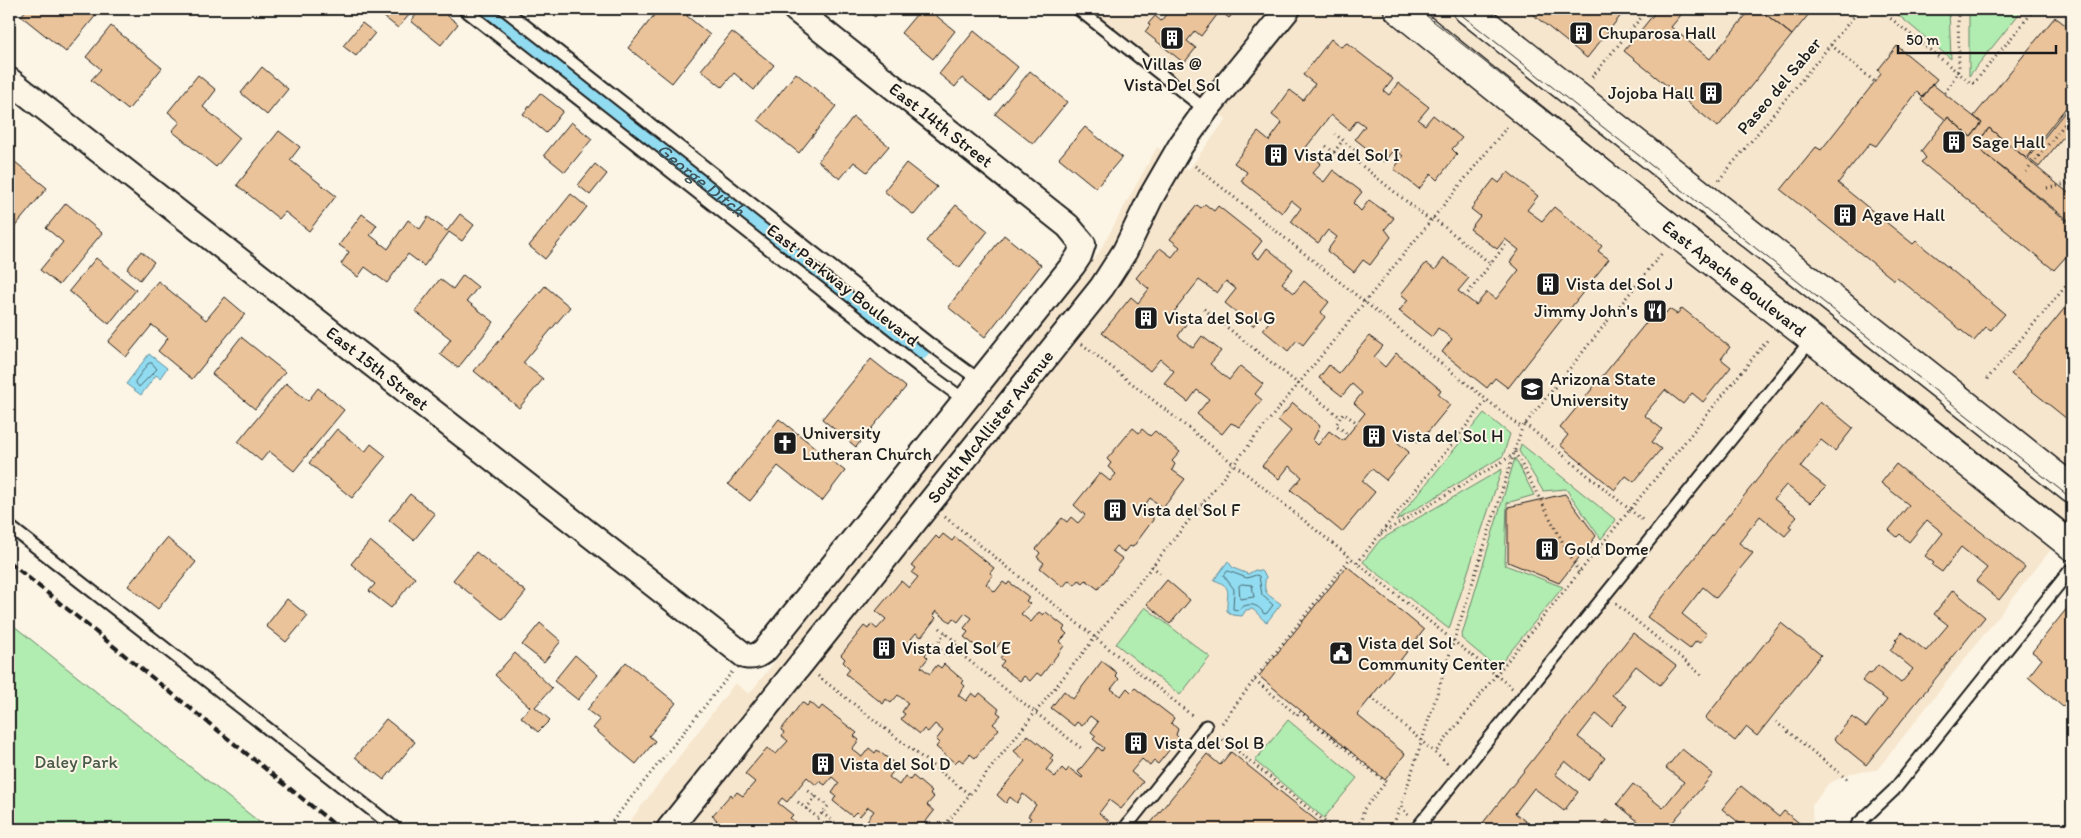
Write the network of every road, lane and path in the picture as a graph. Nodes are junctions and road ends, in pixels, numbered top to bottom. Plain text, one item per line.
1 (464, 9) edge
2 (504, 9) edge
3 (795, 9) edge
4 (1078, 9) edge
5 (1288, 9) edge
6 (1398, 9) edge
7 (1467, 9) edge
8 (1648, 9) edge
9 (1860, 9) edge
10 (1879, 9) edge
11 (1958, 9) edge
12 (2035, 9) edge
13 (1831, 45) junction
14 (1958, 73) junction
15 (1591, 78) dead end
16 (9, 80) edge
17 (1875, 82) dead end
18 (1945, 93) dead end
19 (1521, 109) junction
20 (1206, 110) junction
21 (2072, 115) edge
22 (1335, 134) dead end
23 (1343, 140) junction
24 (1326, 146) dead end
25 (1334, 152) junction
26 (1351, 157) junction
27 (1190, 162) dead end
28 (2026, 172) dead end
29 (1719, 180) dead end
30 (2072, 183) edge
31 (2047, 188) dead end
32 (1432, 220) junction
33 (1083, 244) joint
34 (1506, 244) dead end
35 (1665, 249) dead end
36 (1490, 264) junction
37 (2072, 279) edge
38 (1468, 293) dead end
39 (1364, 302) junction
40 (1204, 309) dead end
41 (1769, 338) dead end
42 (1812, 339) junction
43 (1080, 342) dead end
44 (1987, 379) dead end
45 (982, 382) junction
46 (1298, 384) junction
47 (1487, 400) junction
48 (966, 401) junction
49 (1340, 417) junction
50 (1356, 422) dead end
51 (1524, 426) junction
52 (1346, 434) dead end
53 (1514, 453) junction
54 (1234, 464) junction
55 (2072, 489) edge
56 (1202, 504) junction
57 (1630, 510) junction
58 (1213, 512) dead end
59 (941, 514) dead end
60 (9, 526) edge
61 (1657, 532) junction
62 (1378, 536) junction
63 (2072, 546) edge
64 (1351, 557) junction
65 (1357, 562) junction
66 (1152, 566) junction
67 (2072, 568) edge
68 (1579, 573) junction
69 (1162, 574) dead end
70 (1606, 596) junction
71 (940, 628) dead end
72 (946, 633) junction
73 (1095, 638) junction
74 (929, 640) dead end
75 (1454, 640) junction
76 (936, 646) junction
77 (954, 649) junction
78 (745, 656) junction
79 (814, 672) dead end
80 (1496, 675) junction
81 (1703, 676) dead end
82 (1371, 697) dead end
83 (1524, 698) junction
84 (1035, 713) junction
85 (1776, 722) dead end
86 (1206, 726) dead end
87 (1421, 742) junction
88 (1080, 748) dead end
89 (1435, 753) junction
90 (1460, 775) junction
91 (1848, 780) dead end
92 (808, 790) dead end
93 (970, 795) junction
94 (816, 796) junction
95 (798, 802) dead end
96 (1400, 806) junction
97 (806, 809) junction
98 (822, 813) junction
99 (1407, 814) dead end
100 (1857, 825) dead end
101 (396, 829) edge
102 (606, 829) edge
103 (669, 829) edge
104 (842, 829) edge
105 (942, 829) edge
106 (1124, 829) edge
107 (1354, 829) edge
108 (1392, 829) edge
109 (1416, 829) edge

1 - 48 lane, East Parkway Boulevard
2 - 45 lane, East Parkway Boulevard
3 - 33 street, East 14th Street
4 - 20 lane
5 - 20 street, South McAllister Avenue
6 - 19 main road, East Apache Boulevard
7 - 55 main road
8 - 15 path
9 - 13 path, Paseo del Saber
10 - 14 path
11 - 14 path
12 - 14 path
13 - 17 path
13 - 29 path, Paseo del Saber
14 - 18 path
16 - 78 street, East 15th Street
19 - 32 path
19 - 42 main road, East Apache Boulevard
20 - 103 street, South McAllister Avenue
21 - 28 path
22 - 23 path
23 - 25 path
23 - 26 path
24 - 25 path
25 - 26 path
26 - 32 path
27 - 39 path
30 - 31 path
32 - 36 path
32 - 39 path
33 - 45 street, South McAllister Avenue
34 - 36 path
35 - 51 path
36 - 38 path
37 - 44 path
39 - 46 path
39 - 47 path
40 - 46 path
41 - 57 path
42 - 61 lane
42 - 63 main road, East Apache Boulevard
43 - 54 path
45 - 48 street, South McAllister Avenue
46 - 49 path
46 - 54 path
47 - 51 path
47 - 62 path
48 - 78 street, South McAllister Avenue
49 - 50 path
49 - 52 path
51 - 53 path
51 - 57 path
53 - 62 path
53 - 68 path
53 - 75 path
54 - 56 path
54 - 64 path
56 - 58 path
56 - 66 path
57 - 61 path
57 - 68 path
59 - 73 path
60 - 101 lane
61 - 70 lane
62 - 65 path
64 - 65 path
64 - 107 path
65 - 75 path
66 - 69 path
66 - 73 path
67 - 100 lane
68 - 80 path
70 - 81 path
70 - 83 lane
71 - 72 path
72 - 76 path
72 - 77 path
73 - 84 path
74 - 76 path
75 - 80 path
75 - 87 path
76 - 77 path
77 - 84 path
78 - 102 path
79 - 93 path
80 - 83 path
80 - 89 path
82 - 87 path
83 - 90 lane
84 - 88 path
84 - 93 path
85 - 91 path
86 - 106 lane
87 - 89 path
87 - 96 path
89 - 90 path
90 - 109 lane
92 - 94 path
93 - 105 path
94 - 97 path
94 - 98 path
95 - 97 path
96 - 99 path
96 - 108 path
97 - 98 path
98 - 104 path

